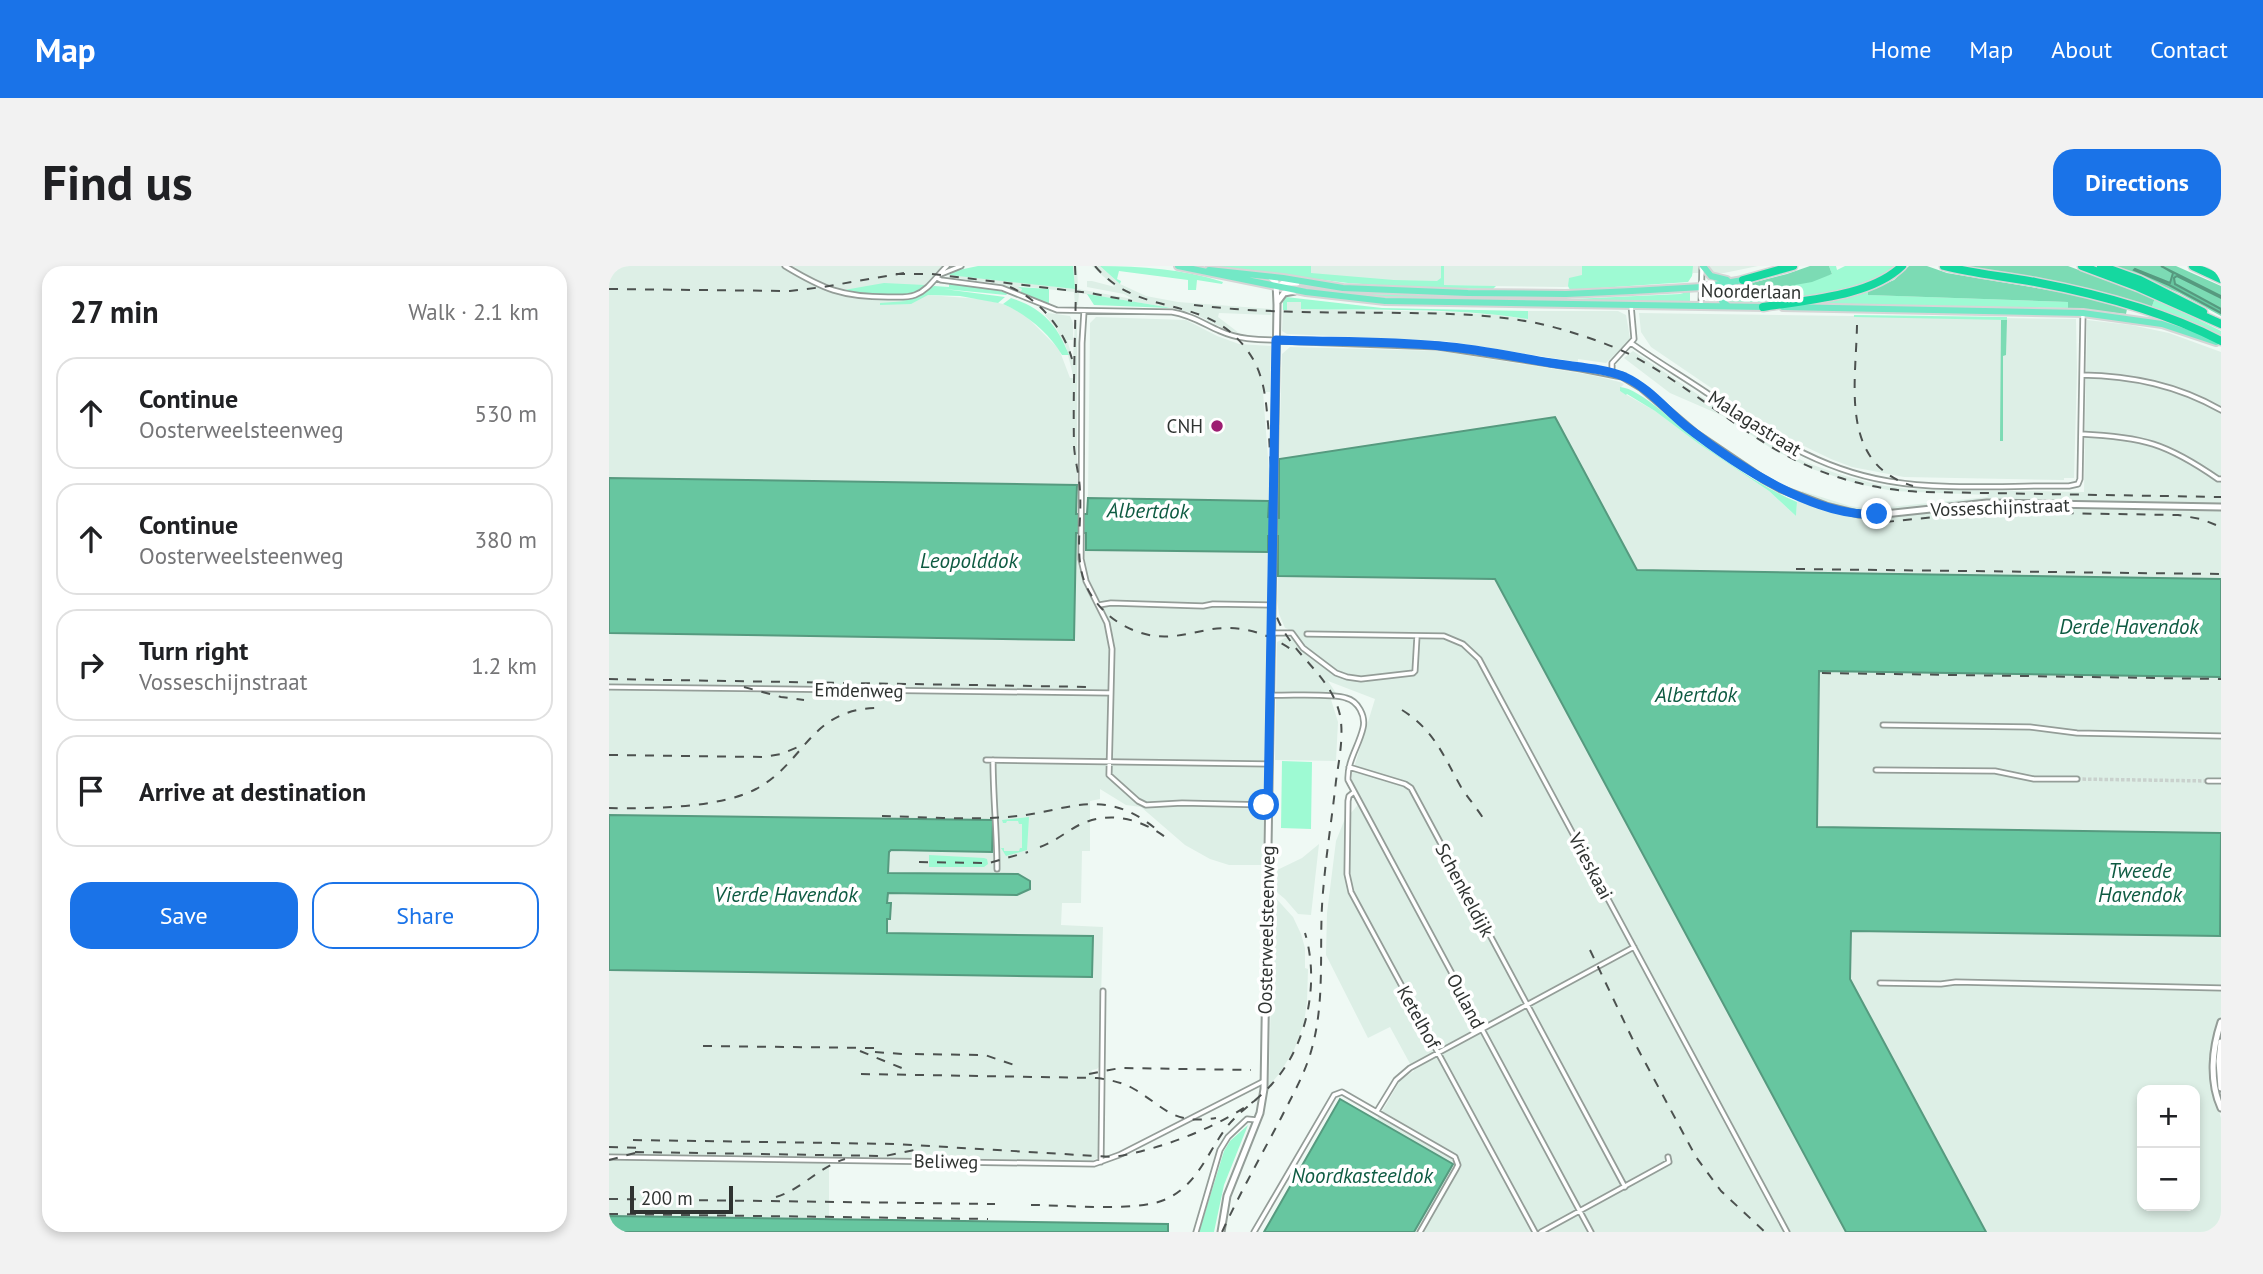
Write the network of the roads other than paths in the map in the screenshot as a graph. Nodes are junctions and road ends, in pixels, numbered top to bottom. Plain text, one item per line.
1 (785, 266) edge
2 (947, 266) edge
3 (961, 266) edge
4 (1177, 266) edge
5 (1702, 266) edge
6 (1793, 266) edge
7 (1902, 266) edge
8 (1944, 266) edge
9 (2082, 266) edge
10 (2101, 266) edge
11 (2193, 266) edge
12 (941, 274) junction
13 (1268, 276) junction
14 (937, 278) junction
15 (2221, 279) edge
16 (1743, 280) junction
17 (1315, 284) junction
18 (1277, 287) junction
19 (1702, 287) junction
20 (1306, 292) junction
21 (1566, 294) junction
22 (1276, 304) junction
23 (1566, 304) junction
24 (1631, 305) junction
25 (1701, 306) junction
26 (1729, 306) junction
27 (1763, 307) junction
28 (1084, 311) junction
29 (2083, 313) junction
30 (2221, 323) edge
31 (1276, 340) junction
32 (2221, 342) edge
33 (1631, 343) junction
34 (1612, 374) junction
35 (2082, 375) junction
36 (2221, 410) edge
37 (2081, 434) junction
38 (2221, 479) edge
39 (2221, 507) edge
40 (1099, 605) junction
41 (1272, 605) junction
42 (1271, 633) junction
43 (1307, 634) dead end
44 (1417, 635) junction
45 (609, 687) edge
46 (1110, 694) junction
47 (1270, 695) junction
48 (1883, 725) dead end
49 (2221, 736) edge
50 (986, 760) dead end
51 (993, 760) junction
52 (1109, 761) junction
53 (1269, 764) junction
54 (1349, 767) junction
55 (1876, 770) dead end
56 (2077, 779) tunnel mouth
57 (2208, 781) tunnel mouth
58 (2221, 781) edge
59 (1354, 792) junction
60 (1268, 805) junction
61 (997, 869) dead end
62 (1634, 947) junction
63 (1880, 983) dead end
64 (2221, 988) edge
65 (1103, 991) dead end
66 (1527, 1005) junction
67 (2221, 1022) edge
68 (1482, 1030) junction
69 (2221, 1042) edge
70 (1439, 1053) junction
71 (1264, 1081) junction
72 (1249, 1088) junction
73 (2221, 1088) edge
74 (1263, 1096) junction
75 (2221, 1108) edge
76 (1376, 1111) junction
77 (1257, 1120) junction
78 (609, 1157) edge
79 (1668, 1157) dead end
80 (1101, 1162) junction
81 (1625, 1187) junction
82 (1580, 1210) junction
83 (1196, 1232) edge
84 (1221, 1232) edge
85 (1254, 1232) edge
86 (1420, 1232) edge
87 (1535, 1232) edge
88 (1541, 1232) edge
89 (1591, 1232) edge
90 (1787, 1232) edge

1 - 14 street
2 - 12 street
3 - 12 street
4 - 13 main road, Noorderlaan
4 - 18 main road, Noorderlaan
5 - 16 main road
5 - 19 street
6 - 16 highway, Noorderlaan
7 - 27 highway
8 - 32 highway
9 - 30 highway
10 - 30 highway
11 - 15 highway
12 - 14 street
13 - 17 main road, Noorderlaan
13 - 18 street
14 - 28 street
16 - 19 main road, Noorderlaan
16 - 26 main road
17 - 18 street, Noorderlaan
17 - 21 main road, Noorderlaan
18 - 20 main road, Noorderlaan
18 - 22 street
19 - 21 main road, Noorderlaan
19 - 25 street
20 - 22 street
20 - 23 main road, Noorderlaan
21 - 23 main road
22 - 31 street
23 - 24 main road, Noorderlaan
24 - 25 main road, Noorderlaan
24 - 33 street
25 - 26 main road, Noorderlaan
26 - 27 main road, Noorderlaan
27 - 29 main road, Noorderlaan
28 - 31 street
28 - 40 street
29 - 32 main road, Noorderlaan
29 - 35 street
31 - 34 street, Vosseschijnstraat
31 - 41 street, Oosterweelsteenweg
33 - 34 street
33 - 37 street, Malagastraat
34 - 39 street, Vosseschijnstraat
35 - 36 street
35 - 37 street
37 - 38 street
40 - 41 street
40 - 46 street
41 - 42 street, Oosterweelsteenweg
42 - 44 street
42 - 47 street, Oosterweelsteenweg
43 - 44 street, Vrieskaai
44 - 62 street, Vrieskaai
45 - 46 street, Emdenweg
46 - 52 street
47 - 53 street, Oosterweelsteenweg
47 - 54 street
48 - 49 street
50 - 51 street
51 - 52 street
51 - 61 street
52 - 53 street
52 - 60 street
53 - 60 street, Oosterweelsteenweg
54 - 59 street, Ouland
54 - 66 street, Schenkeldijk
55 - 56 street
57 - 58 street
59 - 68 street, Ouland
59 - 70 street, Ketelhof
60 - 71 street, Oosterweelsteenweg
62 - 66 street
62 - 90 street, Vrieskaai
63 - 64 street
65 - 80 street
66 - 68 street
66 - 81 street, Schenkeldijk
67 - 75 street
68 - 70 street
68 - 82 street, Ouland
69 - 73 street
70 - 76 street
70 - 87 street, Ketelhof
71 - 72 street, Beliweg
71 - 74 street, Oosterweelsteenweg
72 - 74 street
72 - 80 street, Beliweg
74 - 77 street, Oosterweelsteenweg
76 - 85 street
76 - 86 street
77 - 83 street
77 - 84 street, Oosterweelsteenweg
78 - 80 street, Beliweg
79 - 81 street
81 - 82 street
82 - 88 street
82 - 89 street, Ouland

